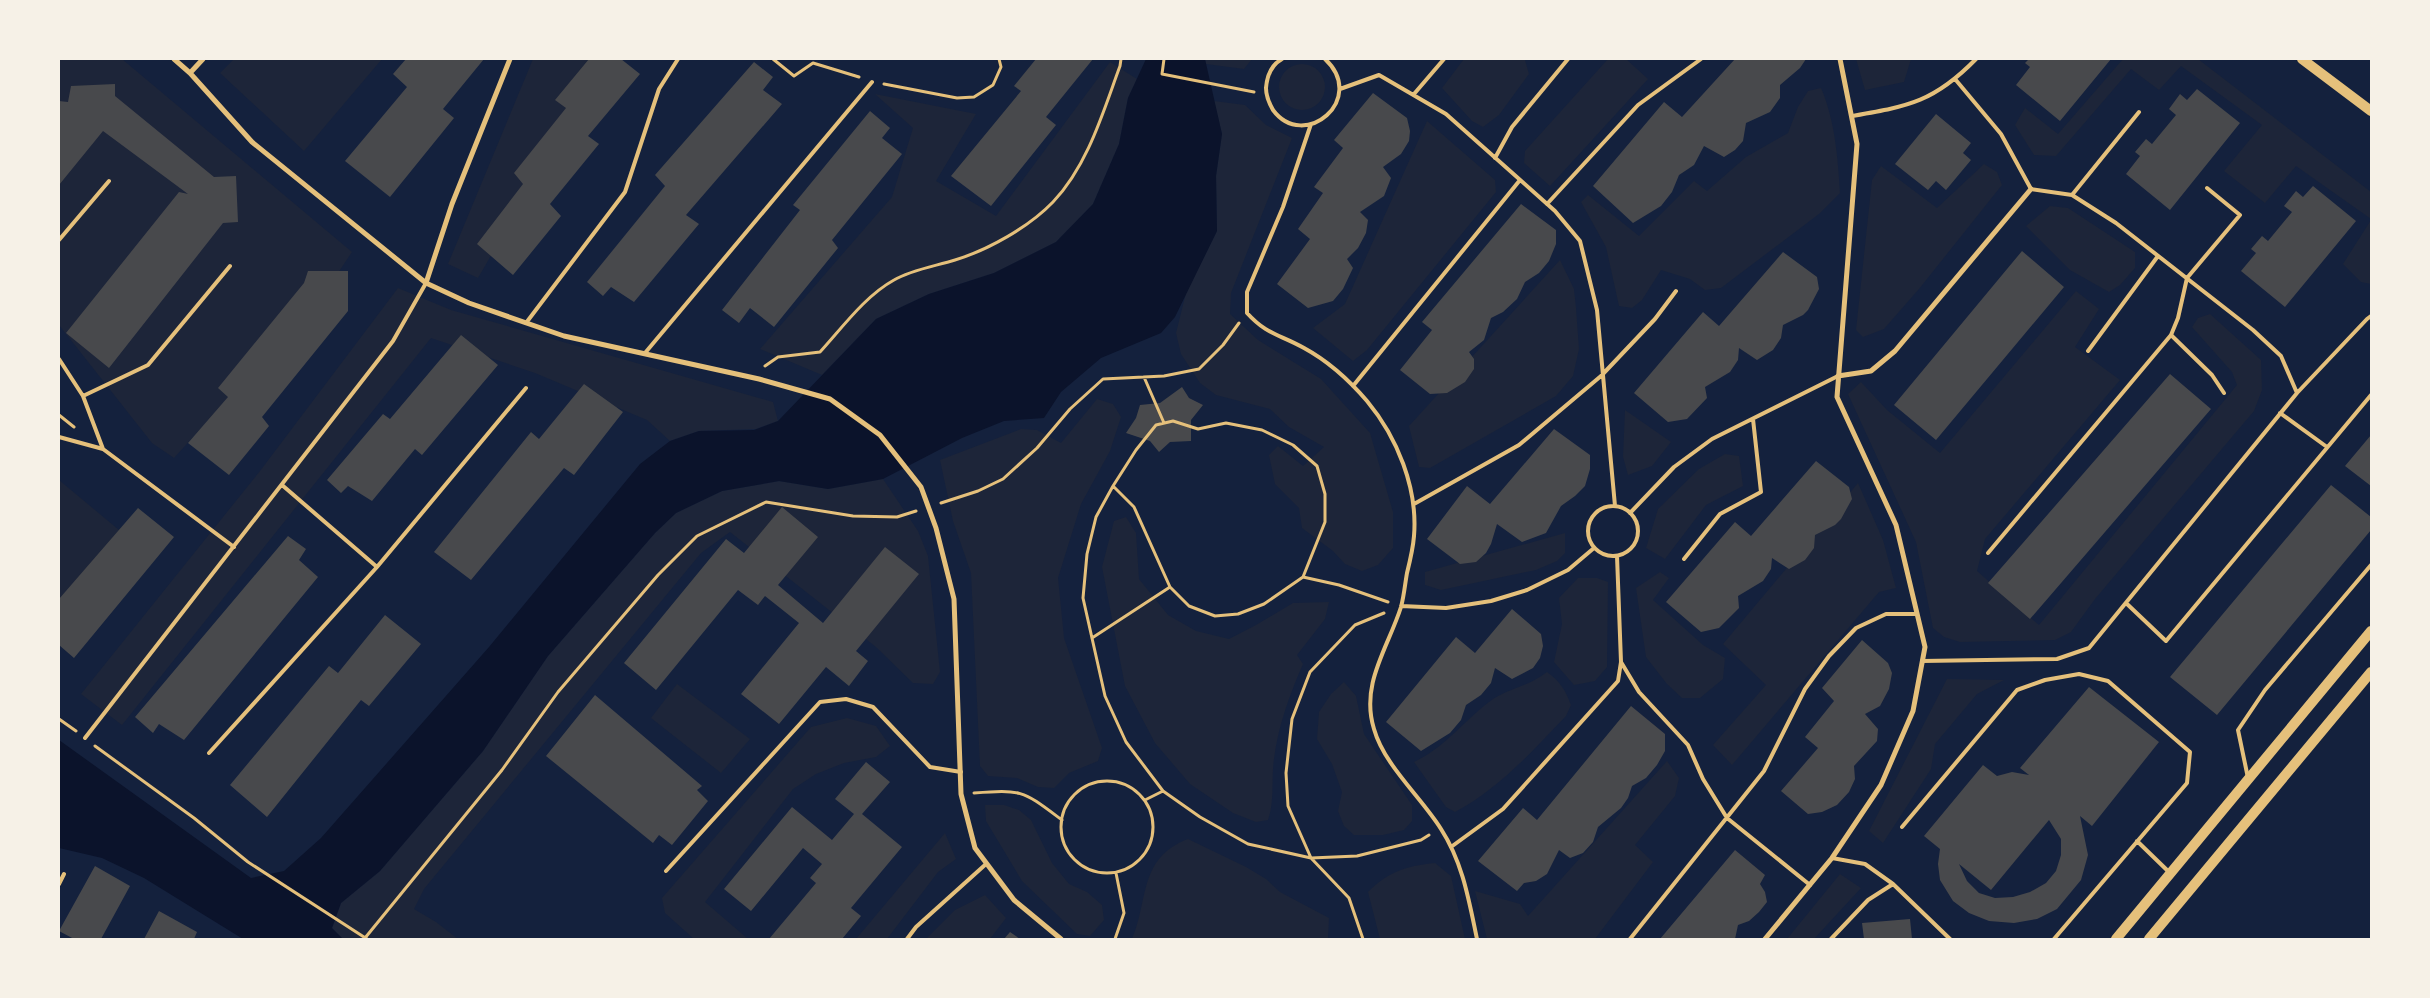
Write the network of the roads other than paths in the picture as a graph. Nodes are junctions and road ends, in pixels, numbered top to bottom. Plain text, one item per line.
1 (174, 59) edge
2 (203, 59) edge
3 (510, 59) edge
4 (678, 59) edge
5 (1282, 59) edge
6 (1325, 59) edge
7 (1444, 59) edge
8 (1568, 59) edge
9 (1701, 59) edge
10 (1840, 59) edge
11 (1976, 59) edge
12 (2302, 59) edge
13 (190, 73) junction
14 (1955, 79) junction
15 (872, 82) road end
16 (1340, 89) junction
17 (1414, 94) junction
18 (2371, 111) edge
19 (2138, 112) dead end
20 (1852, 116) junction
21 (1311, 124) junction
22 (1495, 158) junction
23 (1520, 180) junction
24 (109, 181) dead end
25 (2207, 188) dead end
26 (2031, 190) junction
27 (2072, 195) junction
28 (1547, 204) junction
29 (59, 240) edge
30 (2158, 256) junction
31 (230, 266) dead end
32 (2187, 278) junction
33 (426, 283) junction
34 (1676, 290) dead end
35 (2371, 316) edge
36 (526, 323) junction
37 (2171, 335) junction
38 (2088, 351) dead end
39 (645, 353) junction
40 (59, 359) edge
41 (1601, 376) junction
42 (1838, 376) junction
43 (1353, 386) junction
44 (526, 388) dead end
45 (2224, 393) dead end
46 (2297, 394) junction
47 (2371, 395) edge
48 (83, 396) junction
49 (2280, 414) junction
50 (1753, 420) junction
51 (59, 437) edge
52 (2327, 447) junction
53 (103, 449) junction
54 (282, 485) junction
55 (1414, 504) junction
56 (1615, 506) junction
57 (1630, 512) junction
58 (234, 547) junction
59 (1594, 548) junction
60 (1988, 553) dead end
61 (1617, 556) junction
62 (1684, 559) dead end
63 (2371, 565) edge
64 (377, 567) junction
65 (2126, 603) junction
66 (1401, 606) junction
67 (1917, 614) junction
68 (2371, 631) edge
69 (1922, 661) junction
70 (1621, 662) junction
71 (2371, 672) edge
72 (85, 738) road end
73 (209, 753) dead end
74 (960, 772) junction
75 (2248, 780) junction
76 (1727, 818) junction
77 (1902, 827) dead end
78 (2138, 841) junction
79 (1451, 847) junction
80 (1832, 858) junction
81 (986, 864) junction
82 (666, 872) dead end
83 (64, 874) dead end
84 (2171, 874) junction
85 (59, 884) edge
86 (1893, 884) junction
87 (1810, 885) junction
88 (906, 939) edge
89 (1061, 939) edge
90 (1476, 939) edge
91 (1630, 939) edge
92 (1765, 939) edge
93 (1831, 939) edge
94 (1950, 939) edge
95 (2054, 939) edge
96 (2116, 939) edge
97 (2149, 939) edge

1 - 13 street
2 - 13 street
3 - 33 street
4 - 36 lane
5 - 21 lane
6 - 16 lane
7 - 17 lane
8 - 22 lane
9 - 28 lane
10 - 20 street
11 - 14 lane
12 - 18 main road
13 - 33 street
14 - 20 lane
14 - 26 lane
15 - 39 lane
16 - 17 lane
16 - 21 lane
17 - 22 lane
19 - 27 lane
20 - 42 street
21 - 43 lane
22 - 23 lane
23 - 28 lane
23 - 43 lane
24 - 29 lane
25 - 32 lane
26 - 27 lane
26 - 42 street
27 - 30 lane
28 - 41 lane
30 - 32 lane
30 - 38 lane
31 - 48 lane
32 - 37 lane
32 - 46 lane
33 - 36 street
33 - 54 lane
34 - 41 lane
35 - 46 lane
36 - 39 street
37 - 45 lane
37 - 60 lane
39 - 74 street
40 - 48 lane
41 - 55 lane
41 - 56 lane
42 - 50 lane
42 - 67 street
43 - 55 lane
44 - 64 lane
46 - 49 lane
47 - 52 lane
48 - 53 lane
49 - 52 lane
49 - 65 lane
50 - 57 lane
50 - 62 lane
51 - 53 lane
52 - 65 lane
53 - 58 lane
54 - 58 lane
54 - 64 lane
55 - 66 lane
56 - 57 lane
56 - 59 lane
57 - 61 lane
58 - 72 lane
59 - 61 lane
59 - 66 lane
61 - 70 lane
63 - 75 lane
64 - 73 lane
65 - 69 lane
66 - 79 lane
67 - 69 street
67 - 76 lane
68 - 75 main road
69 - 80 street
70 - 76 lane
70 - 79 lane
71 - 97 main road
74 - 81 street
74 - 82 lane
75 - 84 main road
76 - 87 lane
76 - 91 lane
77 - 78 lane
78 - 84 lane
78 - 95 lane
79 - 90 lane
80 - 86 lane
80 - 87 street
81 - 88 lane
81 - 89 street
83 - 85 lane
84 - 96 main road
86 - 93 lane
86 - 94 lane
87 - 92 street

